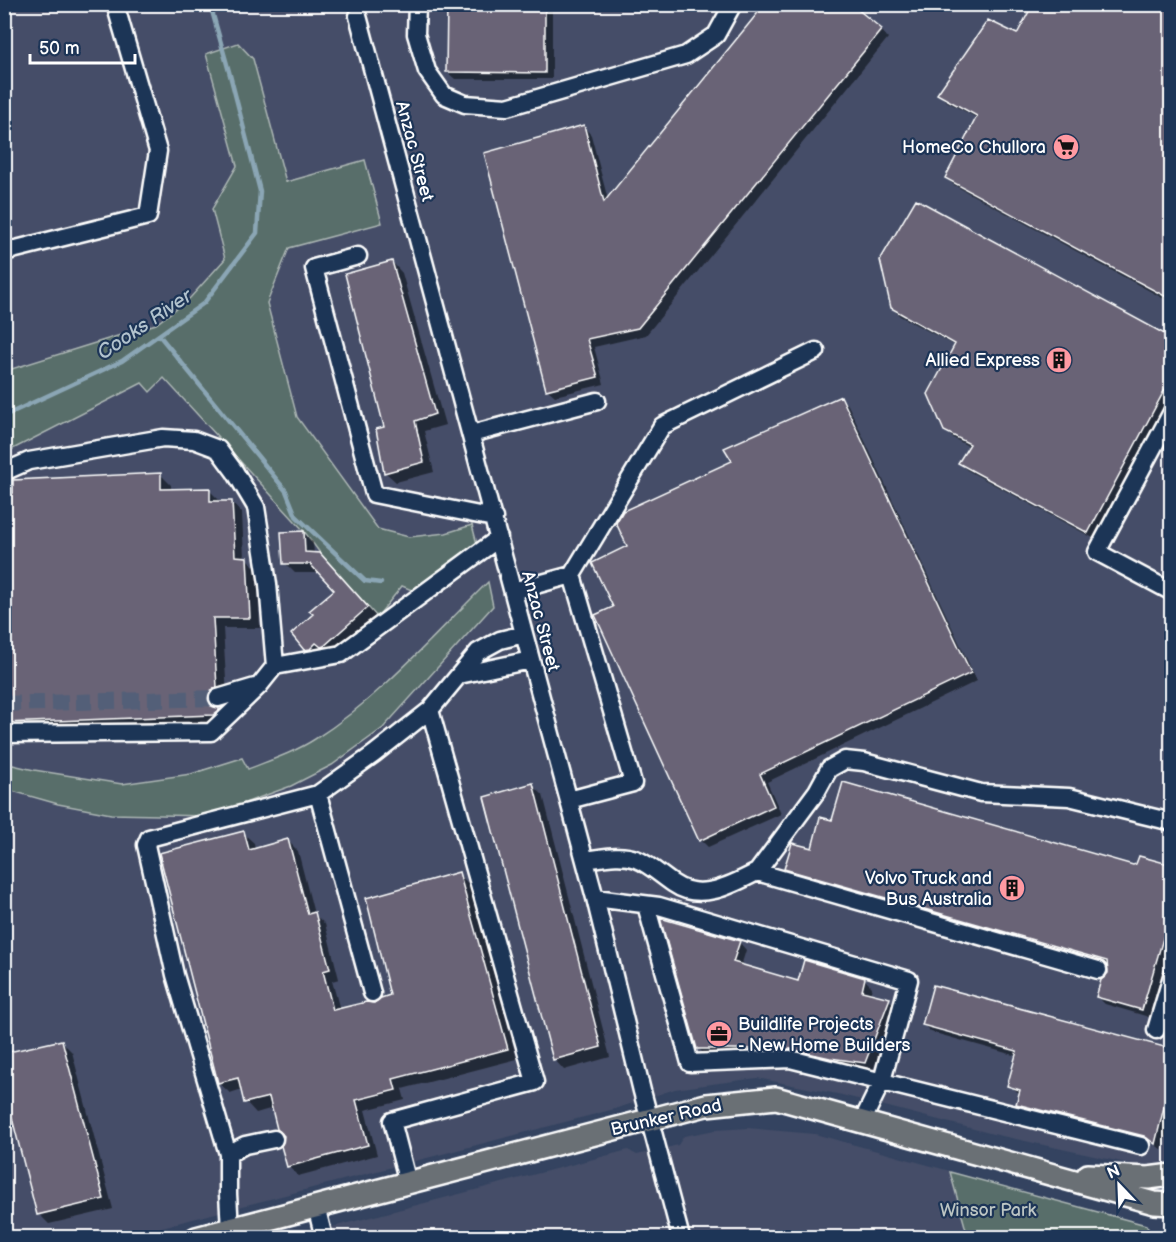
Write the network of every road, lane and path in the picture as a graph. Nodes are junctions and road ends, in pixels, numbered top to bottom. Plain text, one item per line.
1 (115, 4) edge
2 (417, 4) edge
3 (733, 4) edge
4 (358, 16) dead end
5 (4, 252) edge
6 (358, 256) dead end
7 (816, 351) dead end
8 (597, 401) dead end
9 (1172, 412) edge
10 (471, 434) junction
11 (4, 472) edge
12 (494, 518) junction
13 (499, 538) junction
14 (572, 575) junction
15 (513, 591) junction
16 (1172, 592) edge
17 (524, 634) junction
18 (531, 660) junction
19 (274, 666) junction
20 (459, 675) junction
21 (259, 686) junction
22 (218, 698) tunnel mouth
23 (430, 710) junction
24 (4, 734) edge
25 (318, 794) junction
26 (569, 801) junction
27 (1172, 822) edge
28 (585, 860) junction
29 (757, 872) junction
30 (595, 898) junction
31 (646, 905) junction
32 (1098, 970) dead end
33 (1172, 976) edge
34 (372, 993) dead end
35 (1156, 1030) dead end
36 (882, 1081) junction
37 (650, 1120) junction
38 (862, 1122) junction
39 (274, 1139) dead end
40 (1141, 1146) dead end
41 (228, 1154) junction
42 (1039, 1172) junction
43 (1172, 1175) edge
44 (408, 1183) junction
45 (1172, 1204) edge
46 (316, 1206) junction
47 (230, 1229) junction
48 (196, 1238) edge
49 (324, 1238) edge
50 (681, 1238) edge

1 - 5 street
2 - 3 street
4 - 10 street, Anzac Street
6 - 12 street
7 - 14 street
8 - 10 street
9 - 16 street
10 - 12 street, Anzac Street
11 - 19 street
12 - 13 street, Anzac Street
13 - 15 street, Anzac Street
13 - 19 street
14 - 15 street
14 - 26 street
15 - 17 street, Anzac Street
17 - 18 street, Anzac Street
17 - 20 street
18 - 20 street
18 - 26 street, Anzac Street
19 - 21 street
20 - 23 street
21 - 22 street
21 - 24 street
23 - 25 street
23 - 44 street
25 - 34 street
25 - 41 street
26 - 28 street, Anzac Street
27 - 29 street
28 - 29 street
28 - 30 street, Anzac Street
29 - 32 street
30 - 31 street
30 - 37 street, Anzac Street
31 - 36 street
31 - 36 street
33 - 35 street
36 - 38 street
36 - 40 street
37 - 38 main road, Brunker Road
37 - 44 main road, Brunker Road
37 - 50 street, Anzac Street
38 - 42 main road, Brunker Road
39 - 41 street
41 - 47 street
42 - 43 main road
42 - 45 main road, Brunker Road
44 - 46 main road, Brunker Road
46 - 47 main road, Brunker Road
46 - 49 street
47 - 48 main road, Brunker Road

